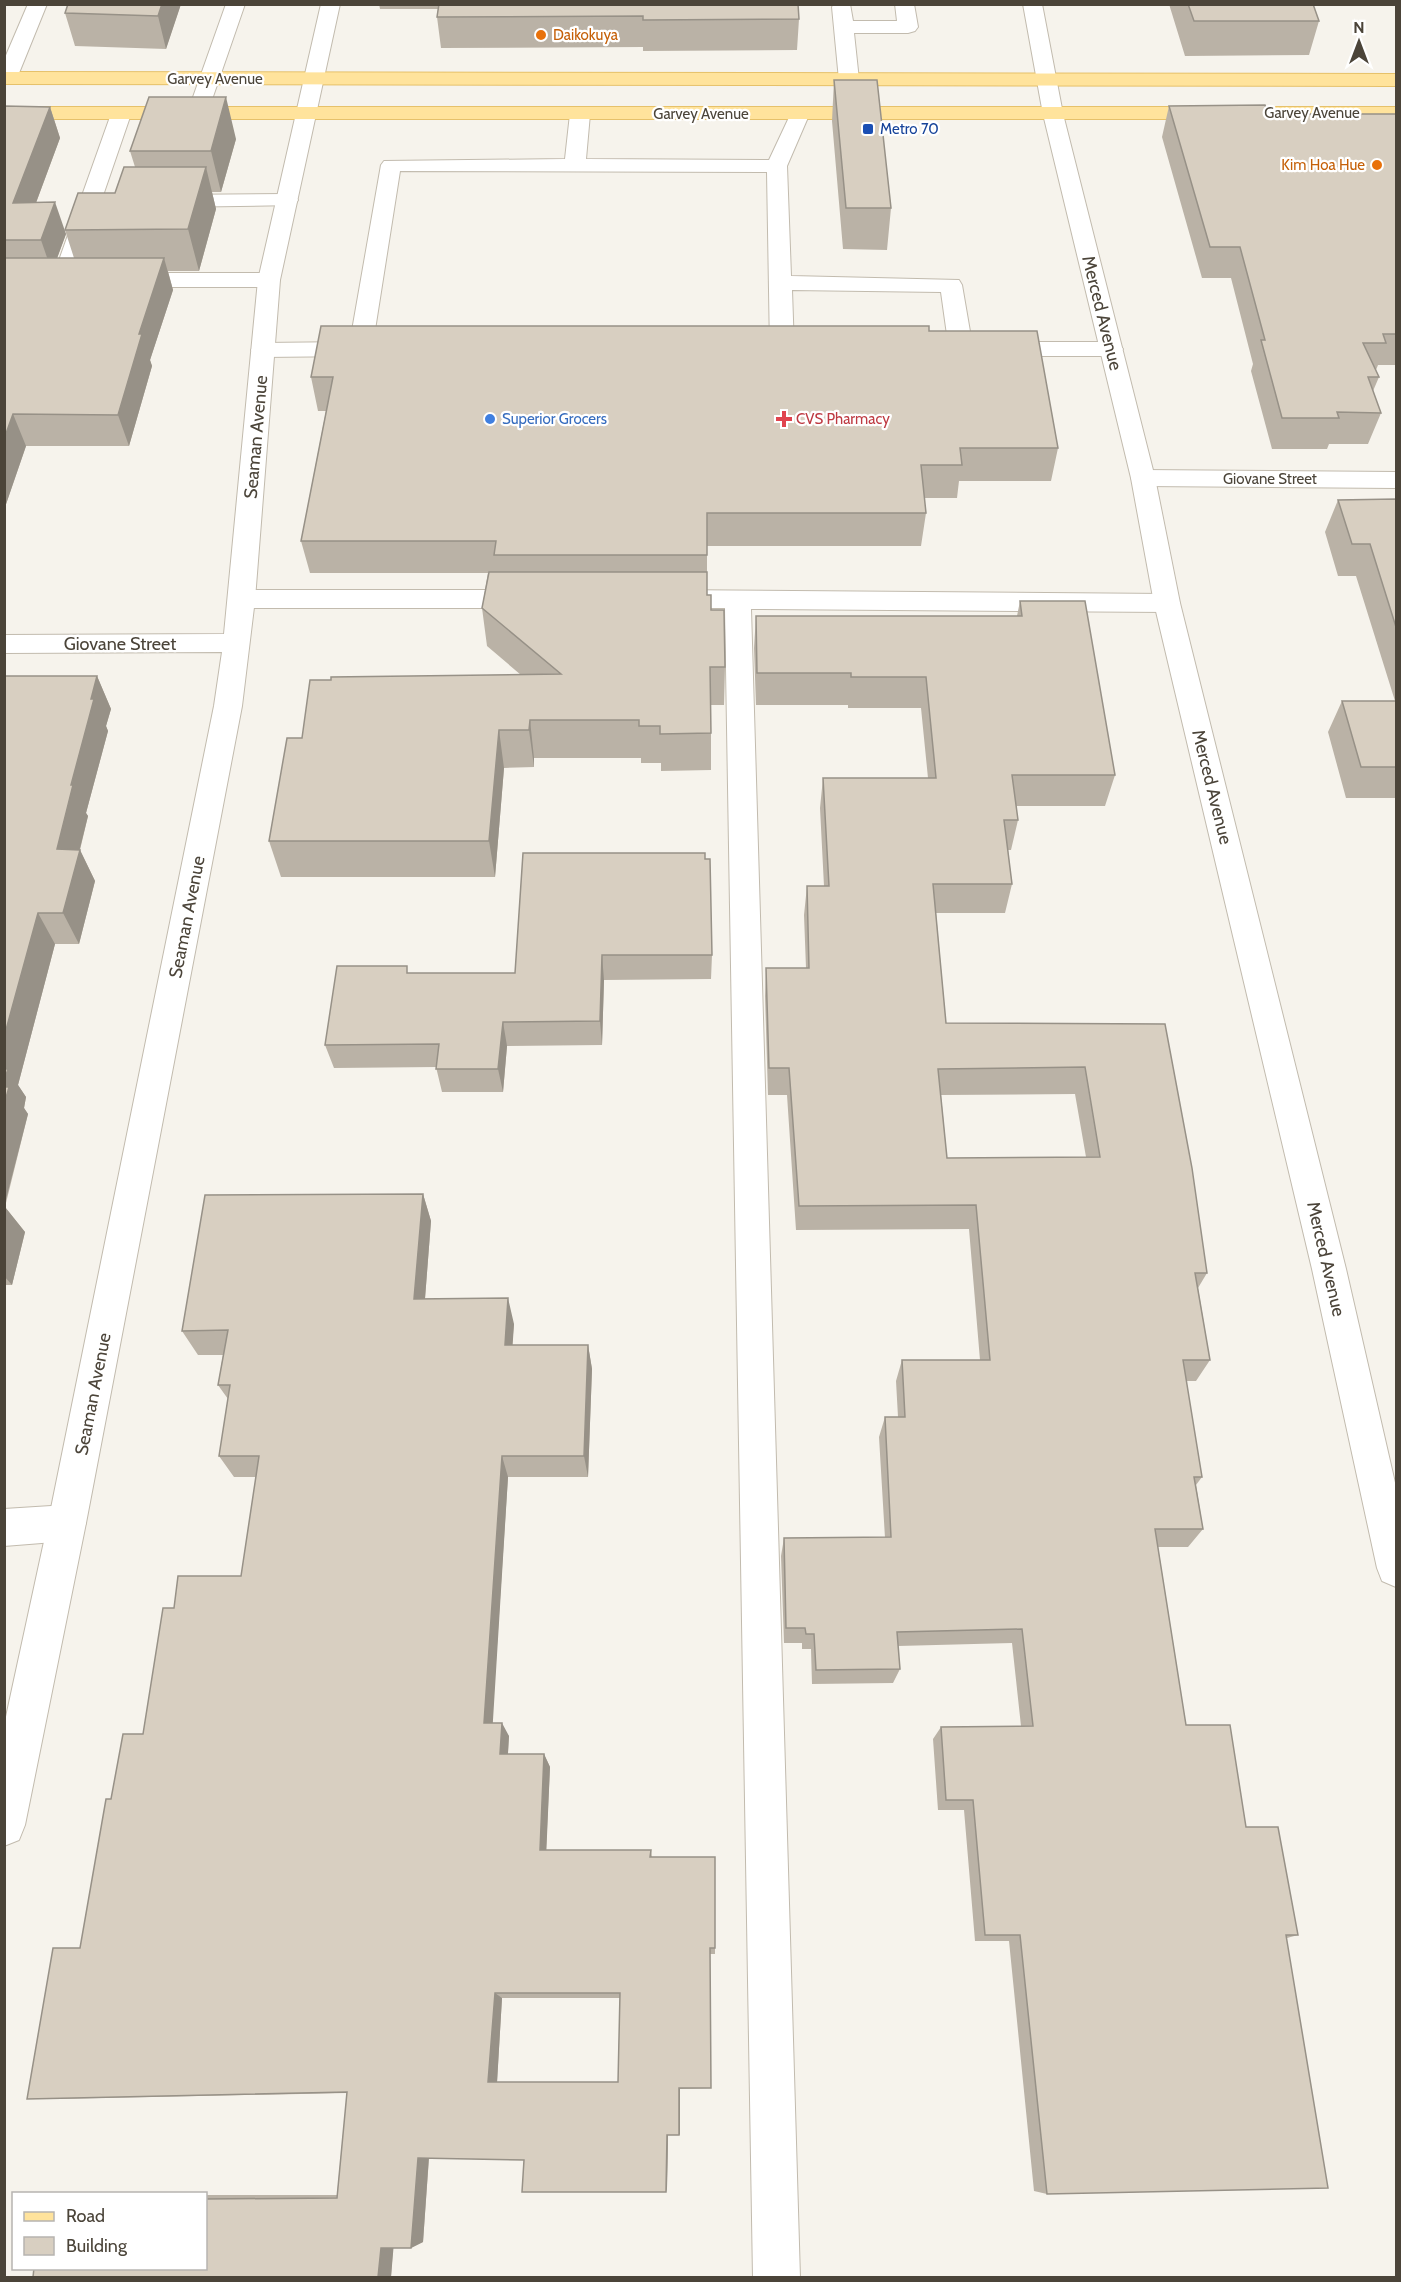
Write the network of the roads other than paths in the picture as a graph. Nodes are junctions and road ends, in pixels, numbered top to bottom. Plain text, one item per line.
1 (38, 4) edge
2 (236, 4) edge
3 (331, 4) edge
4 (904, 4) edge
5 (1032, 4) edge
6 (842, 7) dead end
7 (844, 27) junction
8 (6, 78) edge
9 (210, 79) junction
10 (313, 79) junction
11 (849, 80) junction
12 (1047, 80) junction
13 (1396, 80) edge
14 (4, 113) edge
15 (1396, 113) edge
16 (122, 114) junction
17 (197, 114) junction
18 (305, 114) junction
19 (580, 114) junction
20 (1053, 114) junction
21 (799, 115) junction
22 (575, 165) junction
23 (777, 166) junction
24 (286, 200) junction
25 (91, 201) junction
26 (114, 201) edge
27 (148, 201) edge
28 (40, 280) edge
29 (63, 280) junction
30 (86, 280) edge
31 (109, 280) edge
32 (269, 280) junction
33 (781, 283) junction
34 (759, 349) edge
35 (782, 349) junction
36 (806, 349) edge
37 (937, 349) edge
38 (961, 349) junction
39 (1111, 349) junction
40 (263, 350) junction
41 (1143, 478) junction
42 (1396, 480) edge
43 (242, 599) junction
44 (549, 599) edge
45 (644, 599) edge
46 (738, 599) junction
47 (1167, 603) junction
48 (4, 644) edge
49 (235, 644) junction
50 (67, 1523) junction
51 (4, 1528) edge
52 (1396, 1568) edge
53 (4, 1825) edge
54 (777, 2277) edge

1 - 8 street
2 - 9 street
3 - 10 street, Seaman Avenue
4 - 7 street
5 - 12 street, Merced Avenue
6 - 7 street
7 - 11 street
8 - 9 main road, Garvey Avenue
9 - 10 main road, Garvey Avenue
9 - 17 street
10 - 11 main road, Garvey Avenue
10 - 18 street, Seaman Avenue
11 - 12 main road, Garvey Avenue
12 - 13 main road, Garvey Avenue
12 - 20 street, Merced Avenue
14 - 16 main road, Garvey Avenue
15 - 20 main road, Garvey Avenue
16 - 17 main road, Garvey Avenue
16 - 25 street
17 - 18 main road, Garvey Avenue
18 - 19 main road, Garvey Avenue
18 - 24 street, Seaman Avenue
19 - 21 main road, Garvey Avenue
19 - 22 street
20 - 21 main road, Garvey Avenue
20 - 39 street, Merced Avenue
21 - 23 street
22 - 23 street
22 - 40 street
23 - 33 street
24 - 27 street
24 - 32 street, Seaman Avenue
25 - 26 street
25 - 29 street
28 - 29 street
29 - 30 street
31 - 32 street
32 - 40 street, Seaman Avenue
33 - 35 street
33 - 38 street
34 - 35 street
35 - 36 street
37 - 38 street
38 - 39 street
39 - 41 street, Merced Avenue
40 - 43 street, Seaman Avenue
41 - 42 street, Giovane Street
41 - 47 street, Merced Avenue
43 - 44 street
43 - 49 street, Seaman Avenue
45 - 46 street
46 - 47 street
46 - 54 street
47 - 52 street, Merced Avenue
48 - 49 street, Giovane Street
49 - 50 street, Seaman Avenue
50 - 51 street
50 - 53 street, Seaman Avenue

